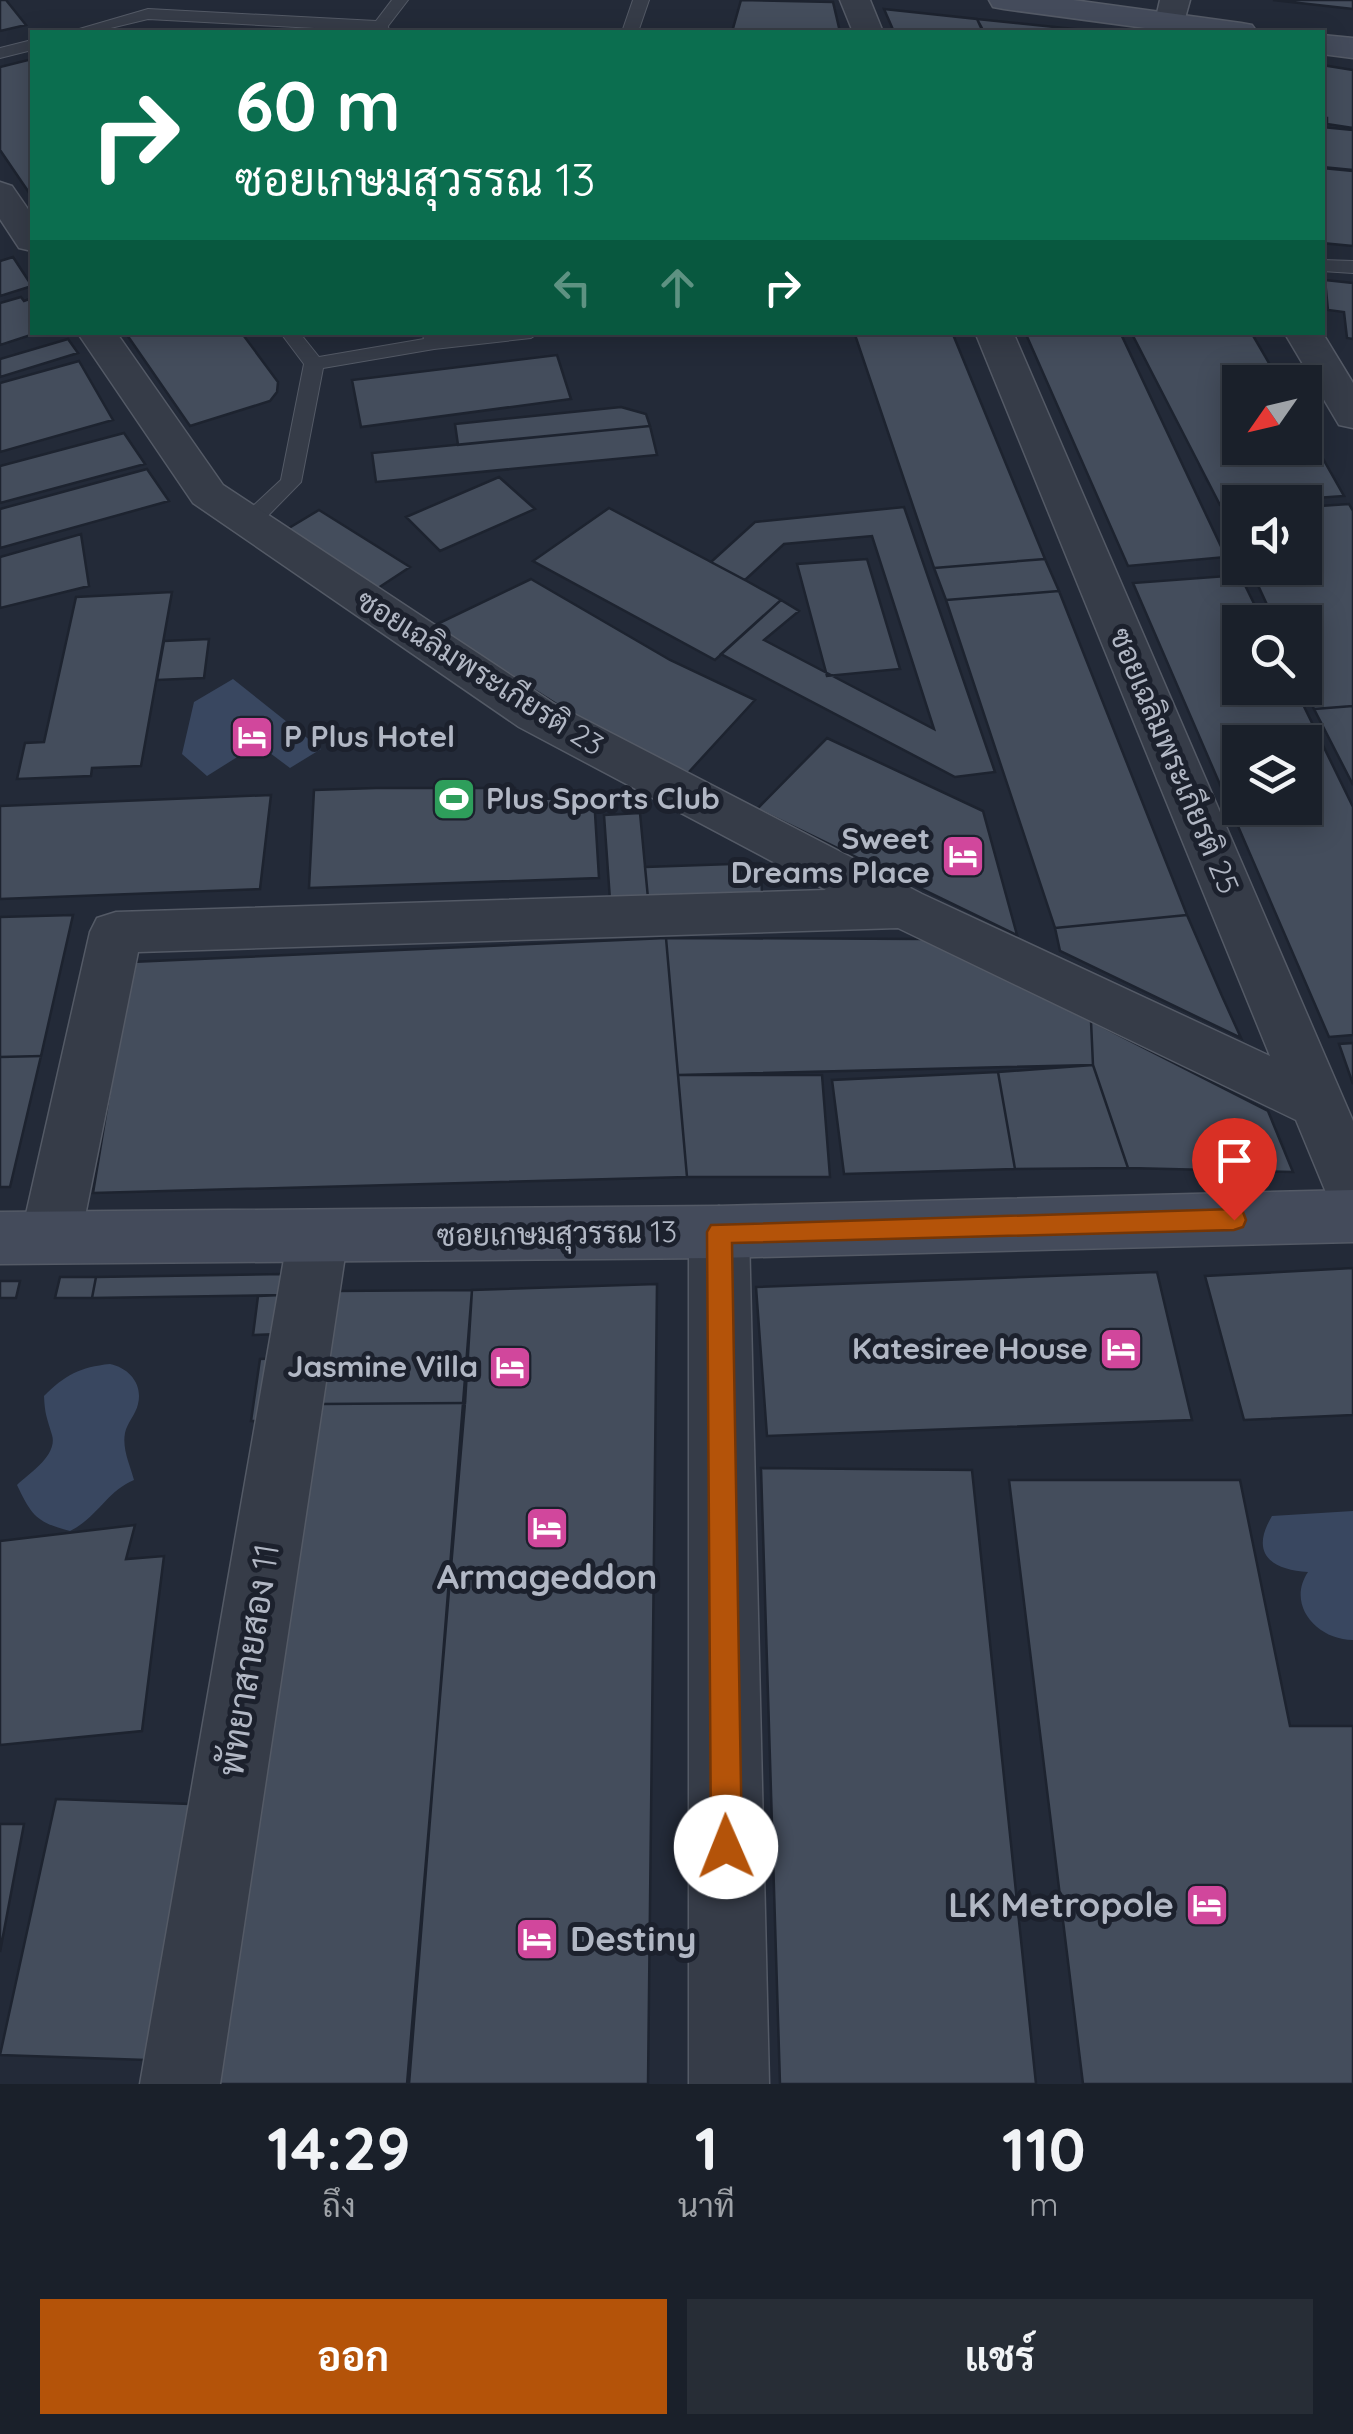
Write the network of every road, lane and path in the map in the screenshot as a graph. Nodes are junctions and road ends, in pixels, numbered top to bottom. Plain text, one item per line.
1 (400, 0) edge
2 (641, 0) edge
3 (854, 0) edge
4 (1004, 0) edge
5 (146, 8) edge
6 (1163, 19) edge
7 (380, 29) edge
8 (83, 30) edge
9 (631, 30) edge
10 (867, 30) edge
11 (1229, 30) edge
12 (1325, 44) edge
13 (30, 45) edge
14 (1353, 48) edge
15 (0, 53) edge
16 (0, 194) edge
17 (30, 237) edge
18 (1325, 265) edge
19 (1353, 267) edge
20 (98, 335) edge
21 (291, 335) edge
22 (482, 335) edge
23 (995, 335) edge
24 (1305, 335) edge
25 (433, 338) edge
26 (314, 364) junction
27 (1353, 416) edge
28 (247, 524) junction
29 (904, 908) junction
30 (1318, 1104) junction
31 (1353, 1189) edge
32 (1353, 1216) edge
33 (719, 1232) junction
34 (318, 1236) junction
35 (25, 1237) edge
36 (180, 2084) edge
37 (729, 2084) edge

1 - 7 lane
2 - 9 lane
3 - 10 street
4 - 6 street
5 - 7 lane
5 - 8 lane
6 - 11 street
12 - 14 street
13 - 15 lane
16 - 17 street
18 - 19 lane
20 - 28 street, ซอยเฉลิมพระเกียรติ 23
21 - 26 lane
22 - 25 lane
23 - 30 street, ซอยเฉลิมพระเกียรติ 25
24 - 27 street
25 - 26 lane
26 - 28 lane
28 - 29 street, ซอยเฉลิมพระเกียรติ 23
29 - 30 street, ซอยเฉลิมพระเกียรติ 23
29 - 35 street
30 - 31 street, ซอยเฉลิมพระเกียรติ 25
32 - 33 street, ซอยเกษมสุวรรณ 13
33 - 34 street, ซอยเกษมสุวรรณ 13
33 - 37 street
34 - 35 street, ซอยเกษมสุวรรณ 13
34 - 36 street, พัทยาสายสอง 11

